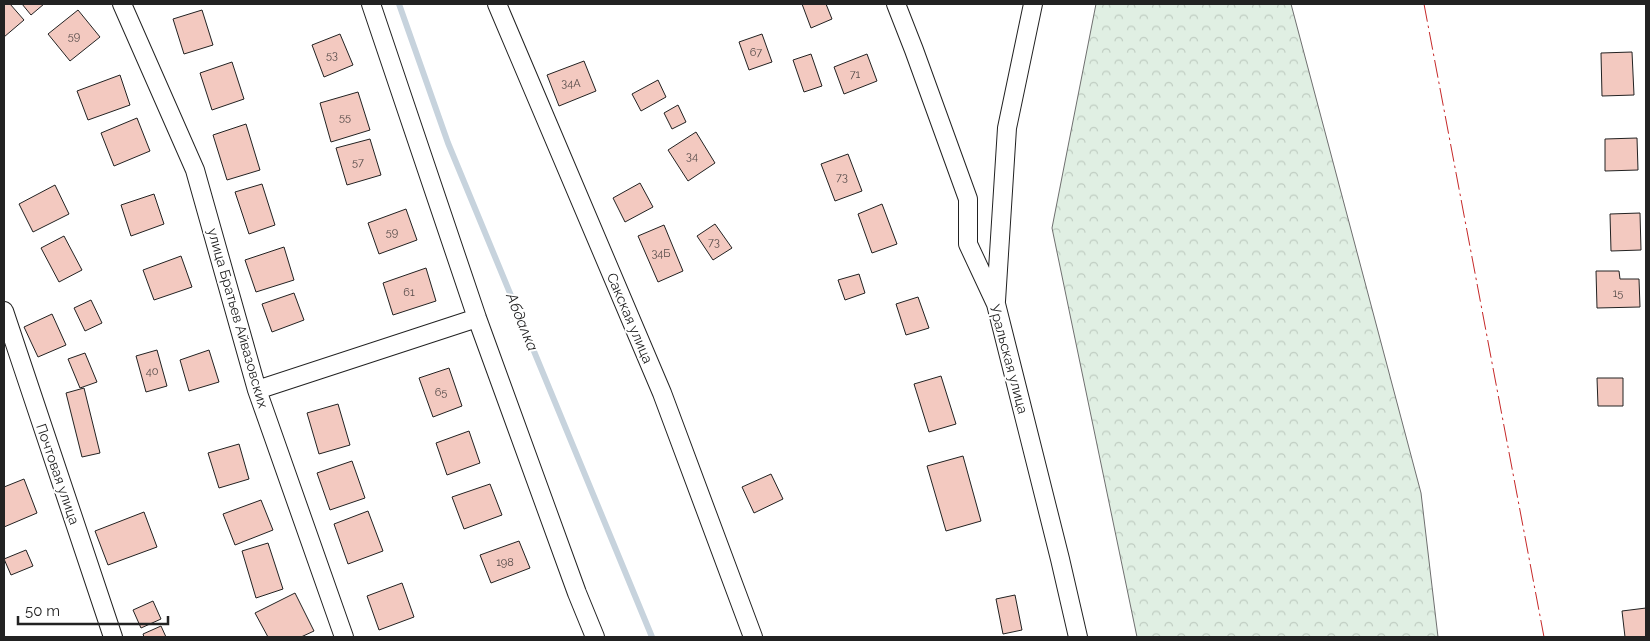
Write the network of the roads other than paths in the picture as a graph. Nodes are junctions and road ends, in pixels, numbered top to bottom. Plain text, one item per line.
1 (122, 4) edge
2 (371, 4) edge
3 (497, 4) edge
4 (896, 4) edge
5 (1033, 4) edge
6 (996, 304) junction
7 (4, 311) edge
8 (477, 318) junction
9 (257, 390) junction
10 (113, 637) edge
11 (344, 637) edge
12 (595, 637) edge
13 (753, 637) edge
14 (1078, 637) edge

1 - 9 street, улица Братьев Айвазовских
2 - 8 street
3 - 13 street, Сакская улица
4 - 6 street, Уральская улица
5 - 6 street
6 - 14 street, Уральская улица
7 - 10 street, Почтовая улица
8 - 9 street
8 - 12 street
9 - 11 street, улица Братьев Айвазовских

